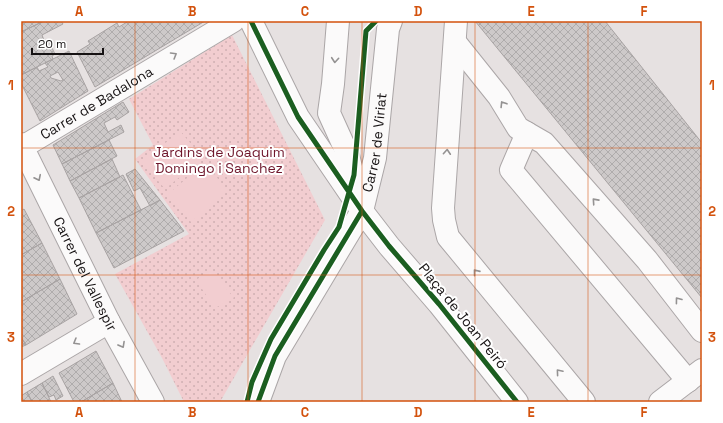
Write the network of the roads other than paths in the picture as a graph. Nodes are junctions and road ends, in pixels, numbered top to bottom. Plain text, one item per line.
1 (233, 21) edge
2 (251, 21) edge
3 (338, 21) edge
4 (391, 21) edge
5 (455, 31) edge
6 (527, 133) junction
7 (22, 146) edge
8 (362, 211) junction
9 (109, 322) junction
10 (702, 331) edge
11 (21, 374) edge
12 (695, 376) edge
13 (153, 402) edge
14 (258, 402) edge
15 (517, 402) edge
16 (584, 402) edge
17 (660, 402) edge

7 -> 1 street, Carrer de Badalona
2 - 8 street, Plaça de Joan Peiró
3 -> 8 street, Carrer de Viriat
4 - 8 street, Carrer de Viriat
6 -> 5 street
16 -> 5 street
10 -> 6 street
6 - 12 street
7 -> 9 street, Carrer del Vallespir
8 - 14 street
8 - 15 street, Plaça de Joan Peiró
9 -> 11 street
9 -> 13 street, Carrer del Vallespir
12 - 17 street

